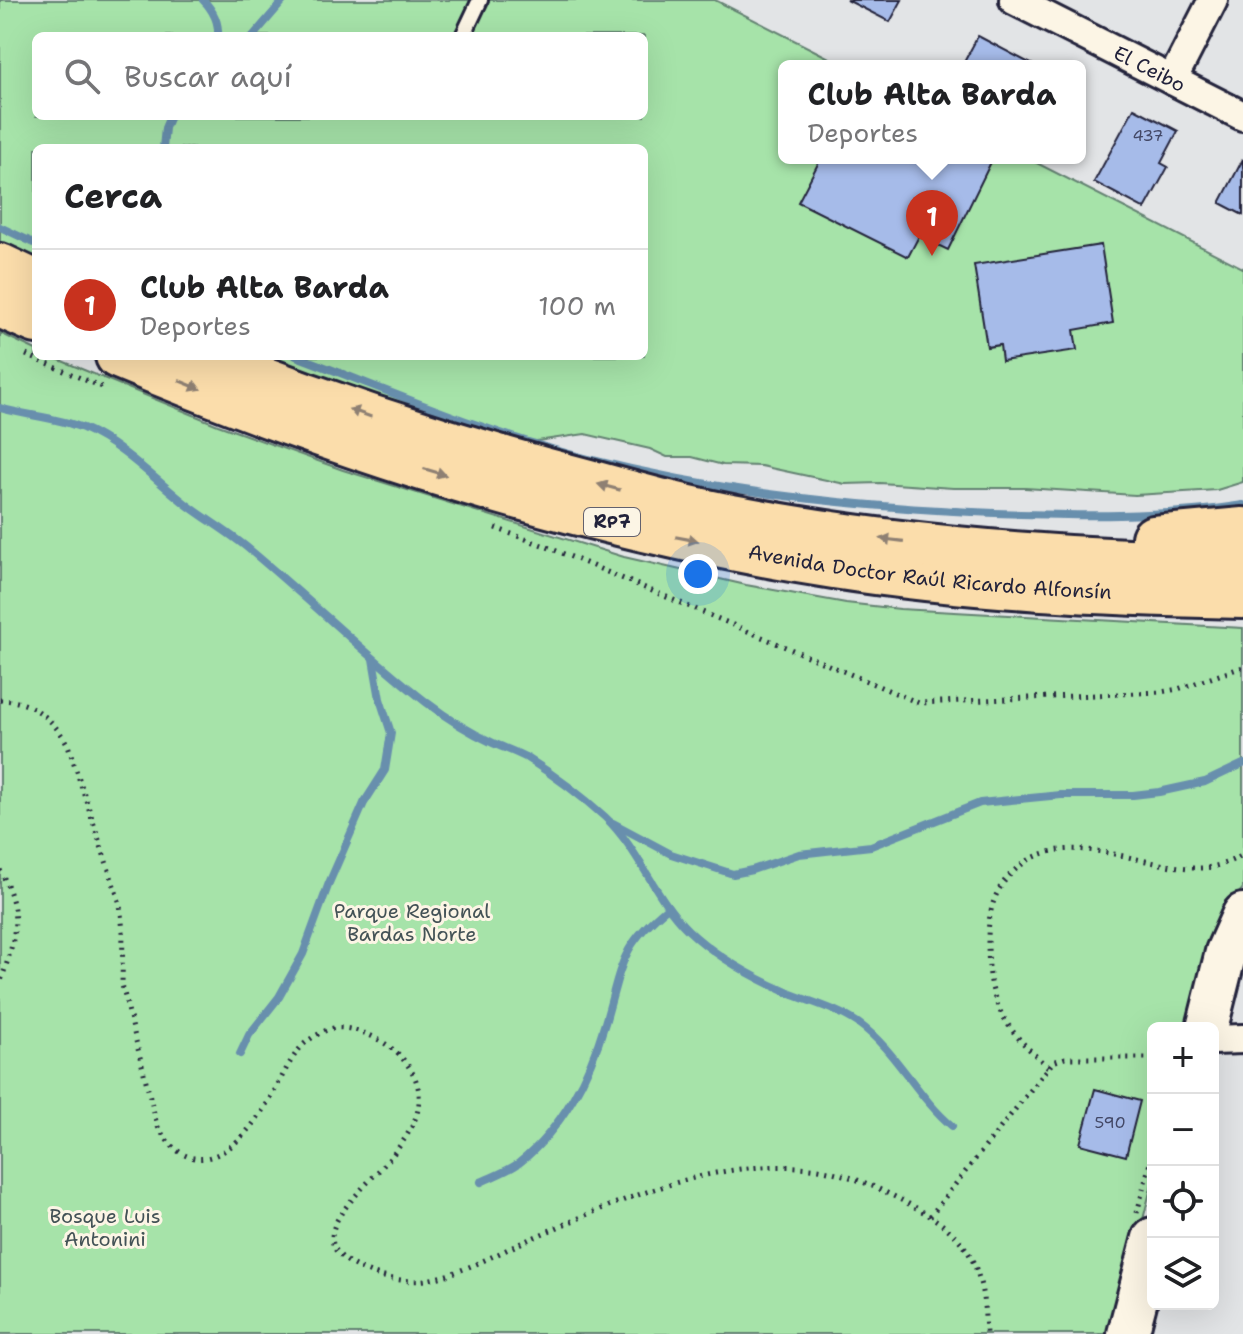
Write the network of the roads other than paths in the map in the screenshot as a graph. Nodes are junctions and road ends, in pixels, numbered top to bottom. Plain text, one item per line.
1 (480, 0) edge
2 (1213, 0) edge
3 (1022, 2) edge
4 (465, 32) edge
5 (1172, 80) junction
6 (1243, 116) edge
7 (0, 266) edge
8 (32, 281) edge
9 (0, 305) edge
10 (29, 337) edge
11 (214, 360) edge
12 (111, 372) edge
13 (1243, 530) edge
14 (969, 548) junction
15 (1243, 564) edge
16 (1128, 594) junction
17 (1243, 596) edge
18 (1243, 613) edge
19 (1243, 914) edge
20 (1208, 1022) edge
21 (1243, 1039) edge
22 (1219, 1040) edge
23 (1147, 1261) edge
24 (1128, 1334) edge

1 - 4 lane
2 - 5 street
3 - 5 street, El Ceibo
5 - 6 street, El Ceibo
7 - 8 highway
9 - 10 highway
14 -> 11 highway, Avenida Doctor Raúl Ricardo Alfonsín / RP7
12 -> 16 highway, Avenida Doctor Raúl Ricardo Alfonsín / RP7
13 - 14 highway
14 - 15 highway, Avenida Doctor Raúl Ricardo Alfonsín / RP7
16 - 17 highway, Avenida Doctor Raúl Ricardo Alfonsín / RP7
16 - 18 highway
19 - 20 main road
21 - 22 street
23 - 24 main road

